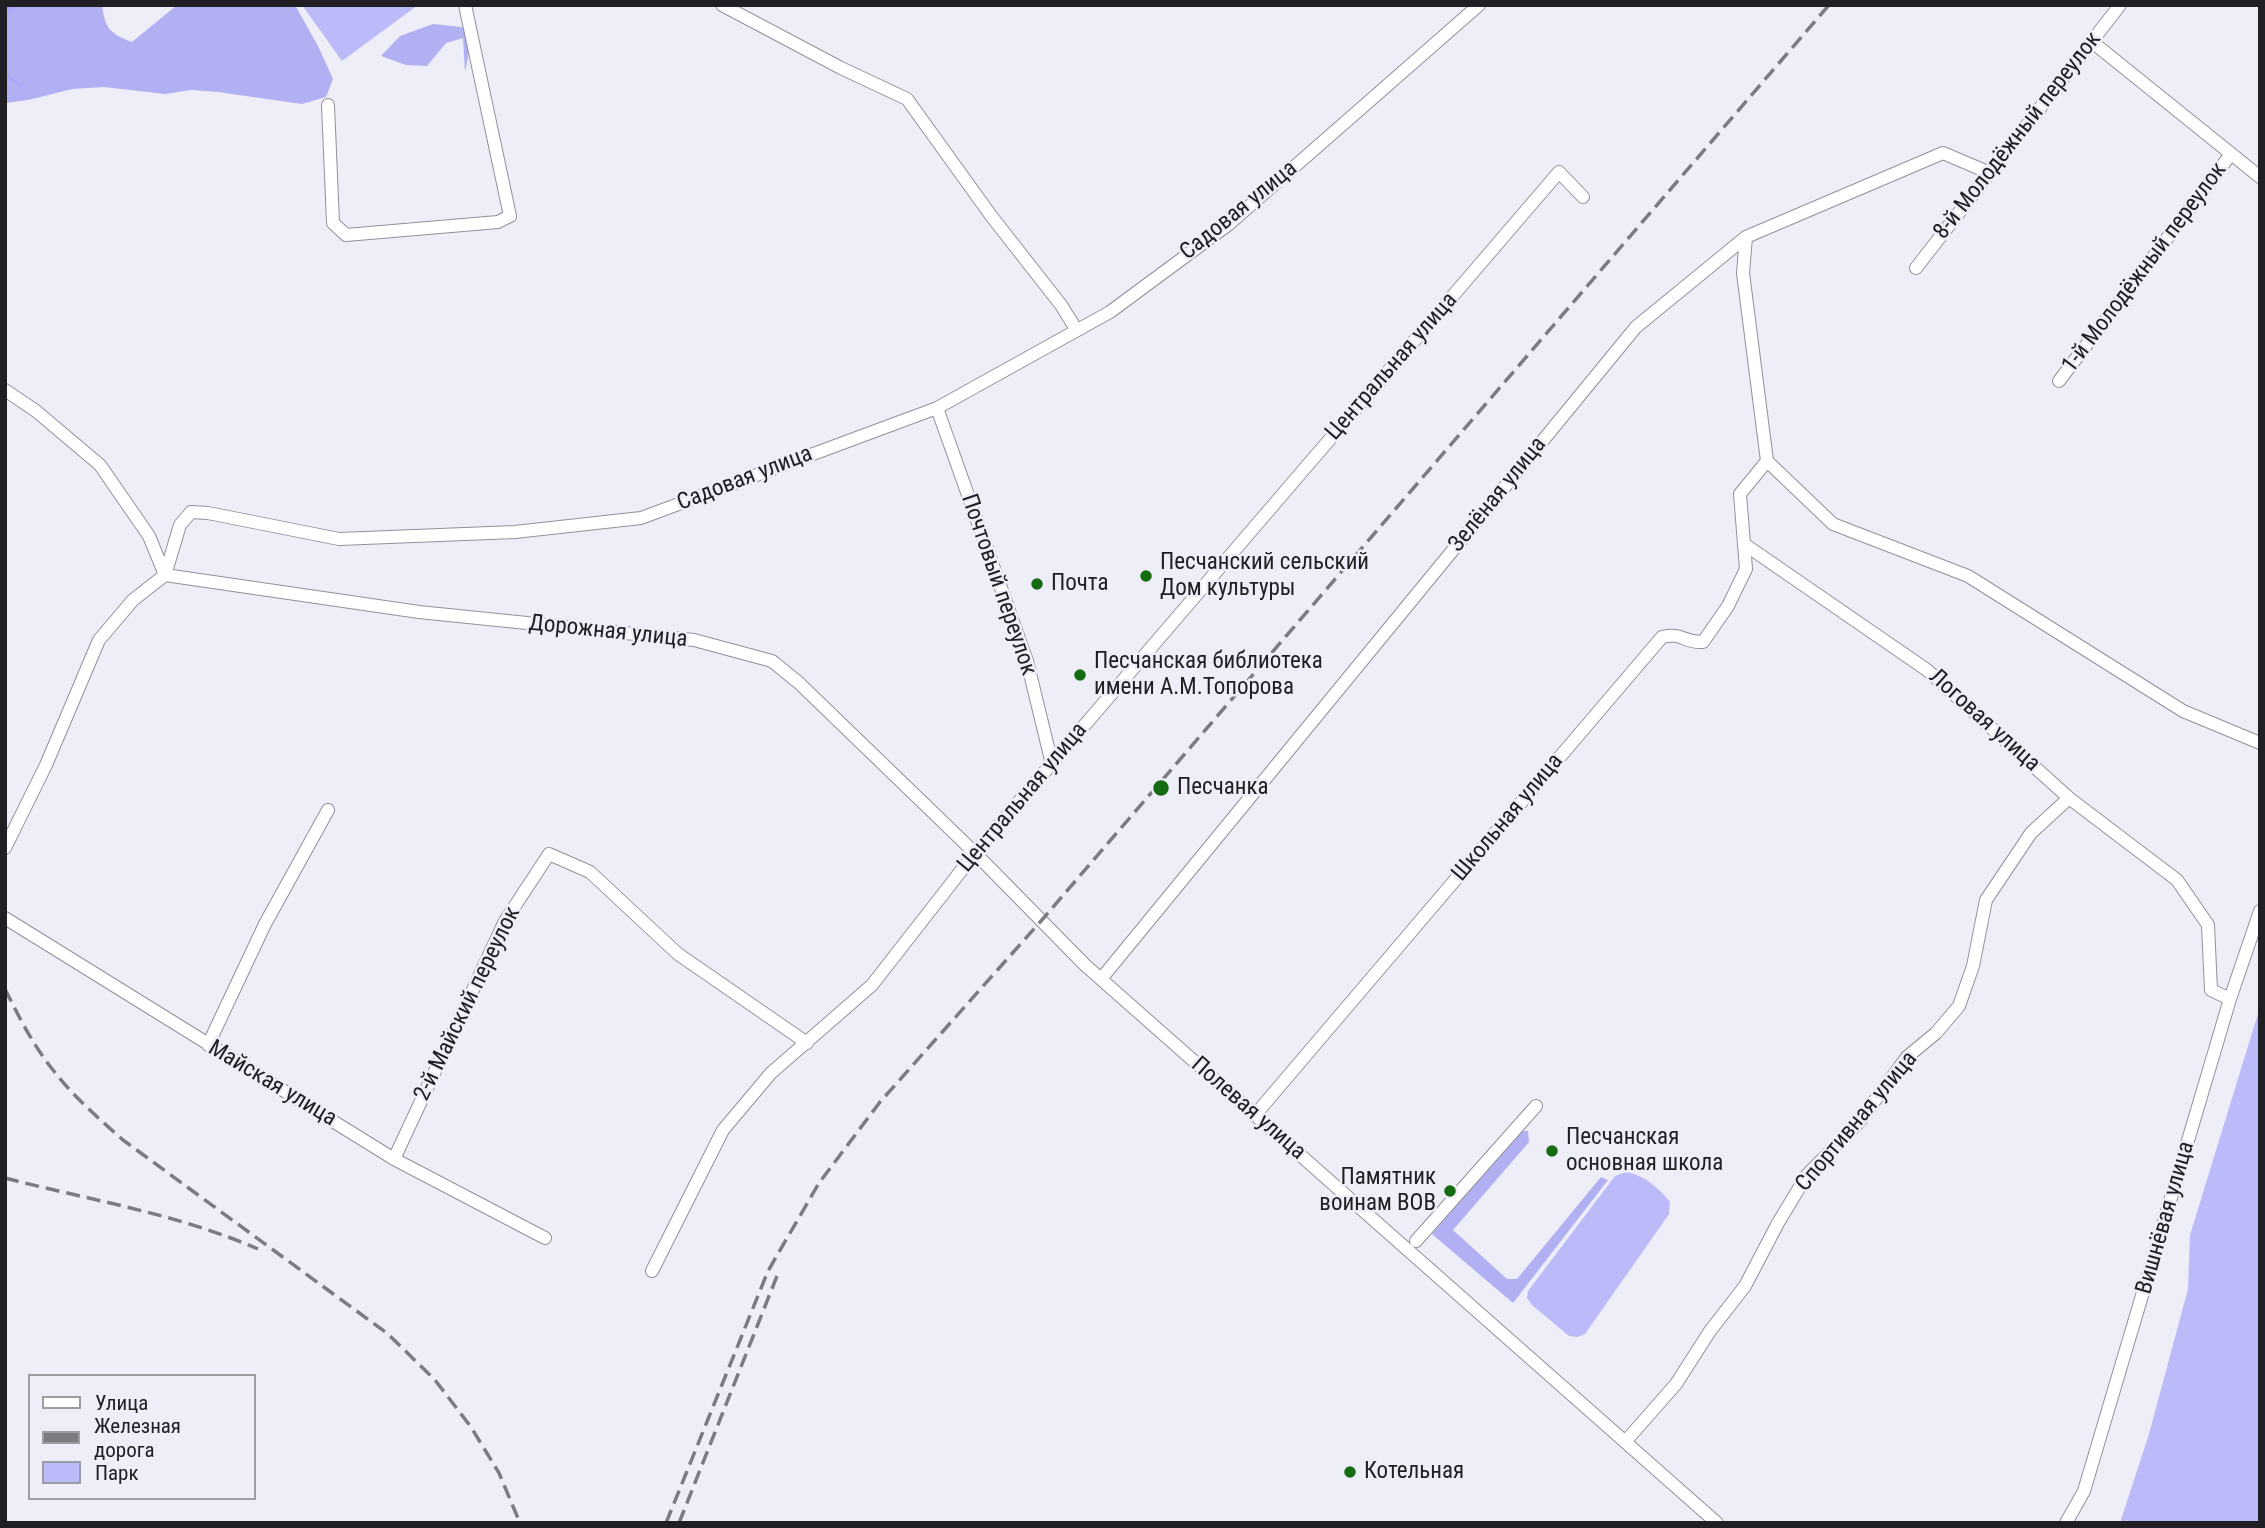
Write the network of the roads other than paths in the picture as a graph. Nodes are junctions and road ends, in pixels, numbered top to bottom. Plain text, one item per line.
1 (465, 5) edge
2 (722, 5) edge
3 (1479, 5) edge
4 (2120, 5) edge
5 (2091, 41) junction
6 (328, 104) dead end
7 (2231, 154) junction
8 (1990, 173) junction
9 (2260, 177) edge
10 (1583, 197) dead end
11 (1746, 237) junction
12 (1725, 255) junction
13 (1916, 268) dead end
14 (1743, 273) junction
15 (1076, 329) junction
16 (2060, 381) dead end
17 (5, 390) edge
18 (937, 408) junction
19 (1767, 461) junction
20 (1744, 544) junction
21 (166, 575) junction
22 (2260, 743) edge
23 (1052, 764) junction
24 (2069, 798) junction
25 (328, 810) dead end
26 (5, 848) edge
27 (975, 853) junction
28 (2260, 911) edge
29 (5, 918) edge
30 (1101, 979) junction
31 (2230, 999) junction
32 (807, 1043) junction
33 (208, 1045) junction
34 (1536, 1106) dead end
35 (1255, 1115) junction
36 (394, 1159) junction
37 (545, 1238) dead end
38 (1416, 1241) dead end
39 (652, 1271) dead end
40 (1625, 1442) junction
41 (1717, 1523) edge
42 (2066, 1523) edge

1 - 6 street
2 - 15 street
3 - 15 street, Садовая улица
4 - 5 street, 8-й Молодёжный переулок
5 - 7 street
5 - 8 street, 8-й Молодёжный переулок
7 - 9 street
7 - 16 street, 1-й Молодёжный переулок
8 - 11 street, Зелёная улица
8 - 13 street, 8-й Молодёжный переулок
10 - 23 street, Центральная улица
11 - 12 street, Зелёная улица
11 - 14 street
12 - 14 street
12 - 30 street, Зелёная улица
14 - 19 street
15 - 18 street, Садовая улица
17 - 21 street
18 - 21 street, Садовая улица
18 - 23 street, Почтовый переулок
19 - 20 street
19 - 22 street
20 - 24 street, Логовая улица
20 - 35 street, Школьная улица
21 - 26 street
21 - 27 street, Дорожная улица
23 - 27 street, Центральная улица
24 - 31 street, Логовая улица
24 - 40 street, Спортивная улица
25 - 33 street
27 - 30 street, Полевая улица
27 - 32 street, Центральная улица
28 - 31 street, Вишнёвая улица
29 - 33 street, Майская улица
30 - 35 street, Полевая улица
31 - 42 street, Вишнёвая улица
32 - 36 street, 2-й Майский переулок
32 - 39 street, Центральная улица
33 - 36 street, Майская улица
34 - 38 street
35 - 40 street, Полевая улица
36 - 37 street, Майская улица
40 - 41 street, Полевая улица

